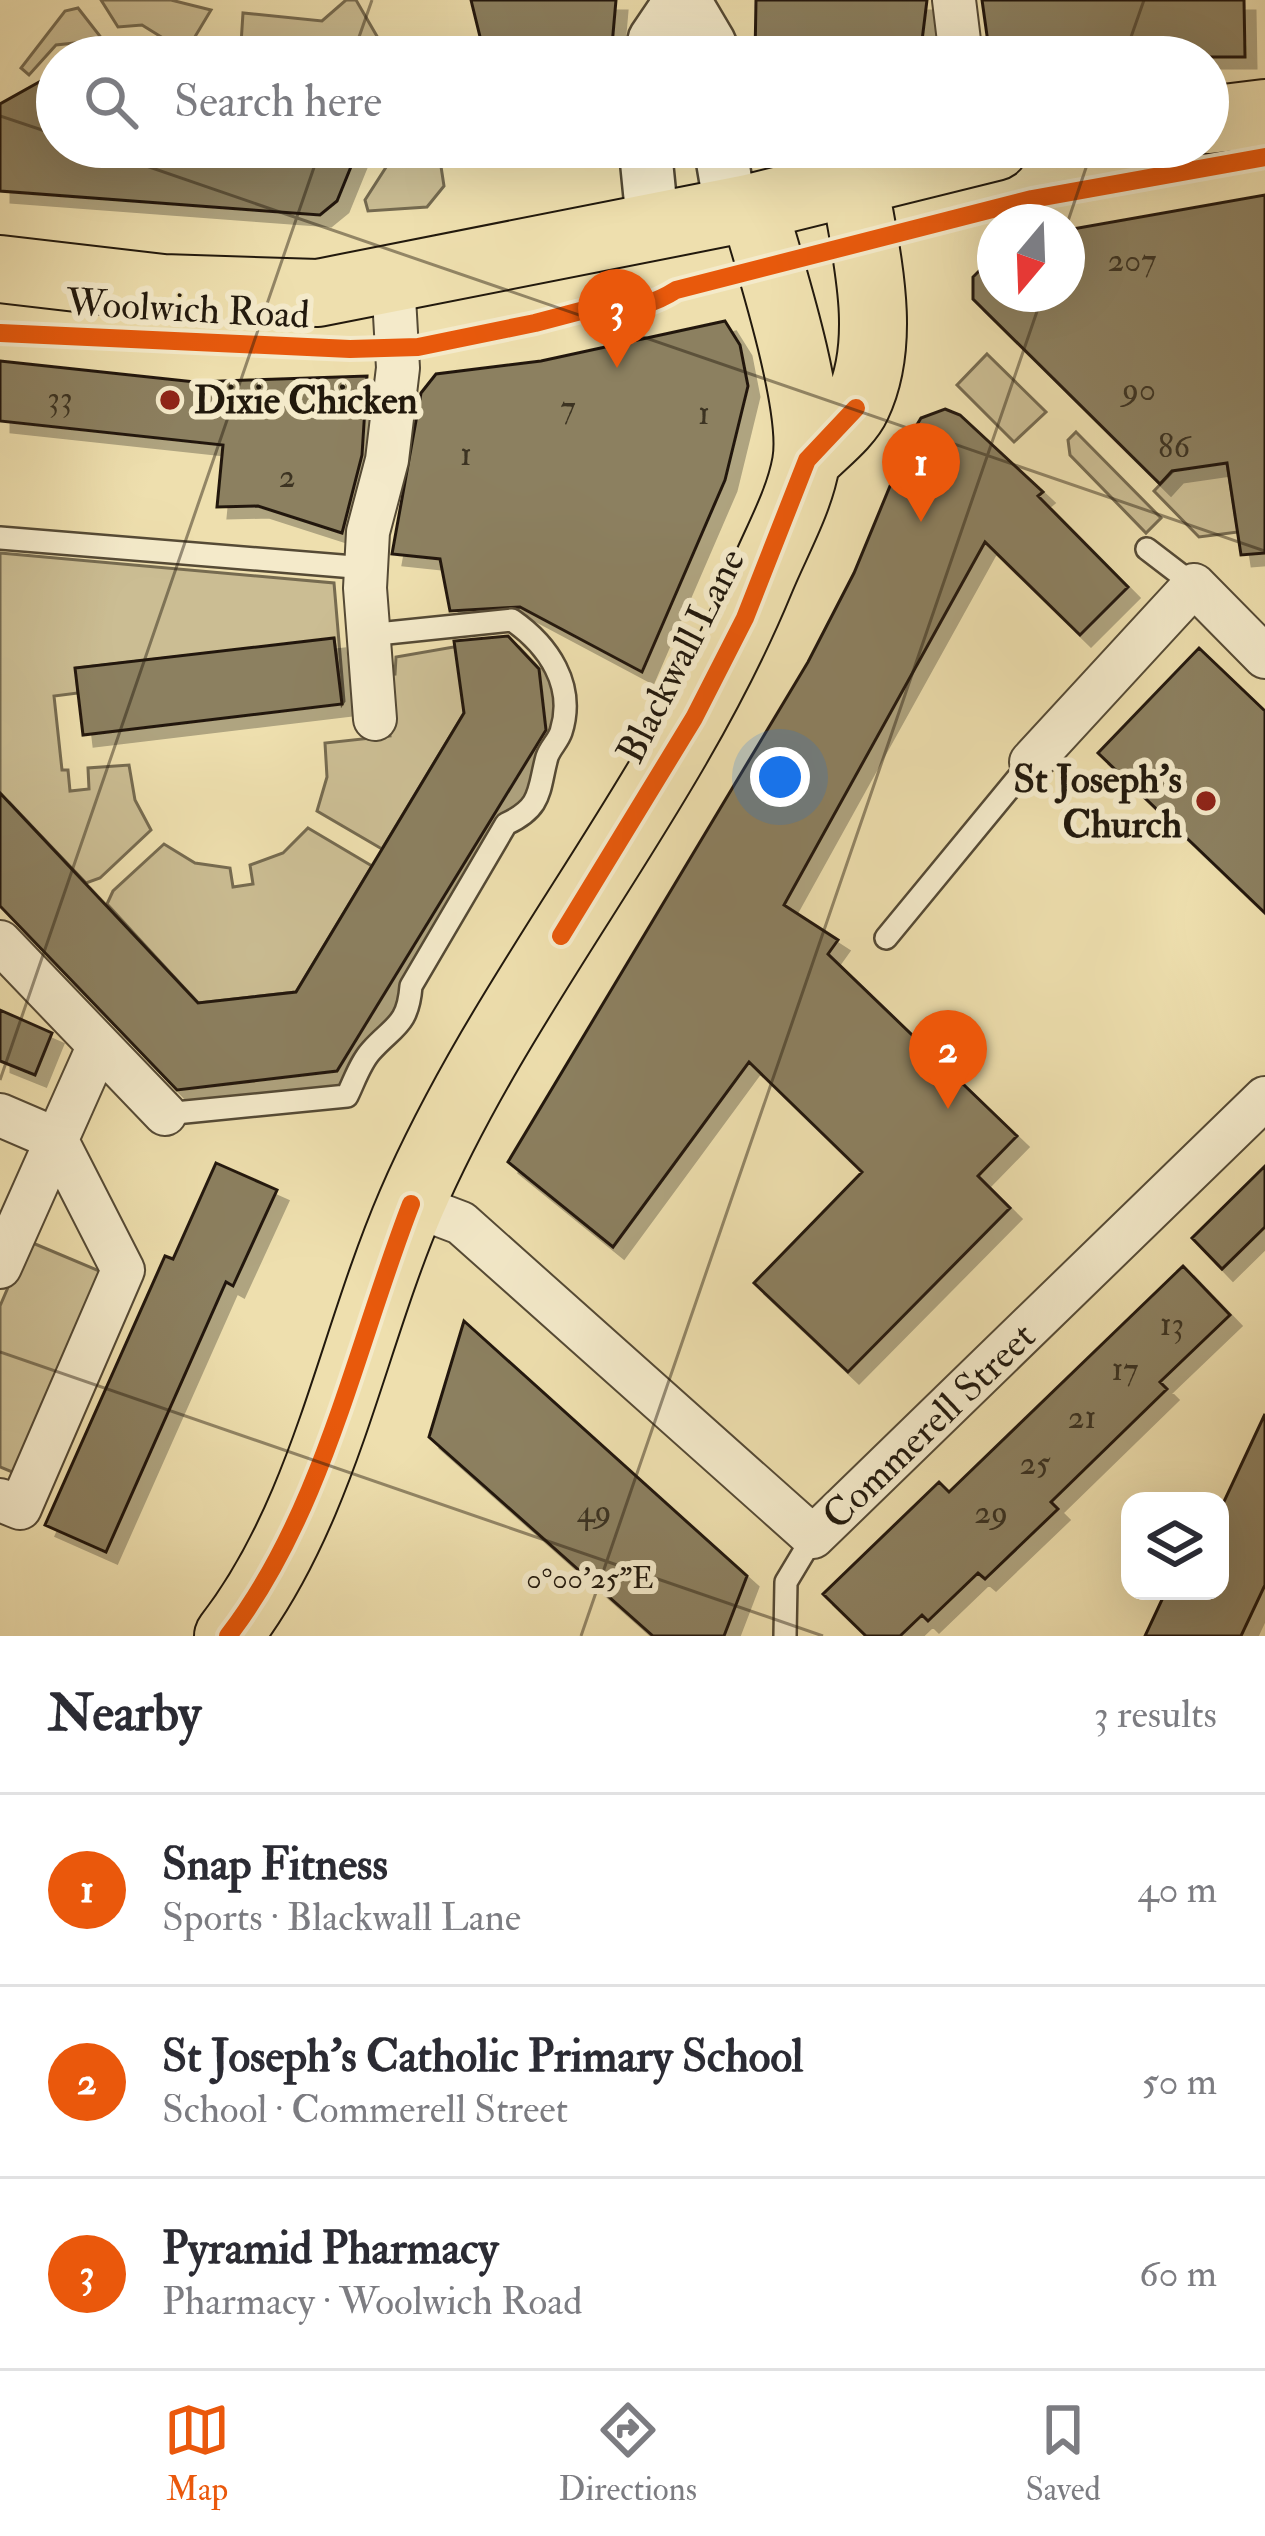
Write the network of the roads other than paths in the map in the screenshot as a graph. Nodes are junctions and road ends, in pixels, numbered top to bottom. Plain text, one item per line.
1 (682, 0) edge
2 (954, 0) edge
3 (657, 36) edge
4 (705, 36) edge
5 (958, 36) edge
6 (1265, 113) edge
7 (1229, 117) edge
8 (647, 168) edge
9 (727, 168) edge
10 (910, 168) edge
11 (854, 182) junction
12 (742, 209) junction
13 (653, 226) junction
14 (0, 269) edge
15 (393, 280) junction
16 (807, 460) junction
17 (0, 538) edge
18 (1147, 549) dead end
19 (366, 568) junction
20 (1194, 585) junction
21 (368, 635) junction
22 (1265, 657) edge
23 (375, 718) dead end
24 (1031, 762) joint
25 (886, 938) dead end
26 (0, 942) edge
27 (98, 1047) junction
28 (1265, 1098) edge
29 (165, 1114) joint
30 (0, 1115) edge
31 (56, 1139) junction
32 (411, 1204) junction
33 (0, 1267) edge
34 (0, 1500) edge
35 (813, 1537) junction
36 (228, 1636) edge
37 (785, 1636) edge

1 - 3 street
1 - 4 street
2 - 5 street
6 - 7 main road
8 - 13 street
9 - 12 street
10 - 11 main road, Woolwich Road
11 - 12 main road, Woolwich Road
11 - 16 main road, Blackwall Lane
12 - 13 main road, Woolwich Road
12 - 16 main road, Blackwall Lane
13 - 15 main road, Woolwich Road
14 - 15 main road, Woolwich Road
15 - 19 street
16 - 32 main road, Blackwall Lane
17 - 19 lane
18 - 20 lane
19 - 21 street
20 - 22 street
20 - 24 street
21 - 23 street
21 - 29 lane
24 - 25 lane
26 - 27 street
27 - 29 street
27 - 31 street
28 - 35 street, Commerell Street
30 - 31 street
31 - 33 street
31 - 34 street
32 - 35 street, Commerell Street
32 - 36 main road, Blackwall Lane
35 - 37 lane

